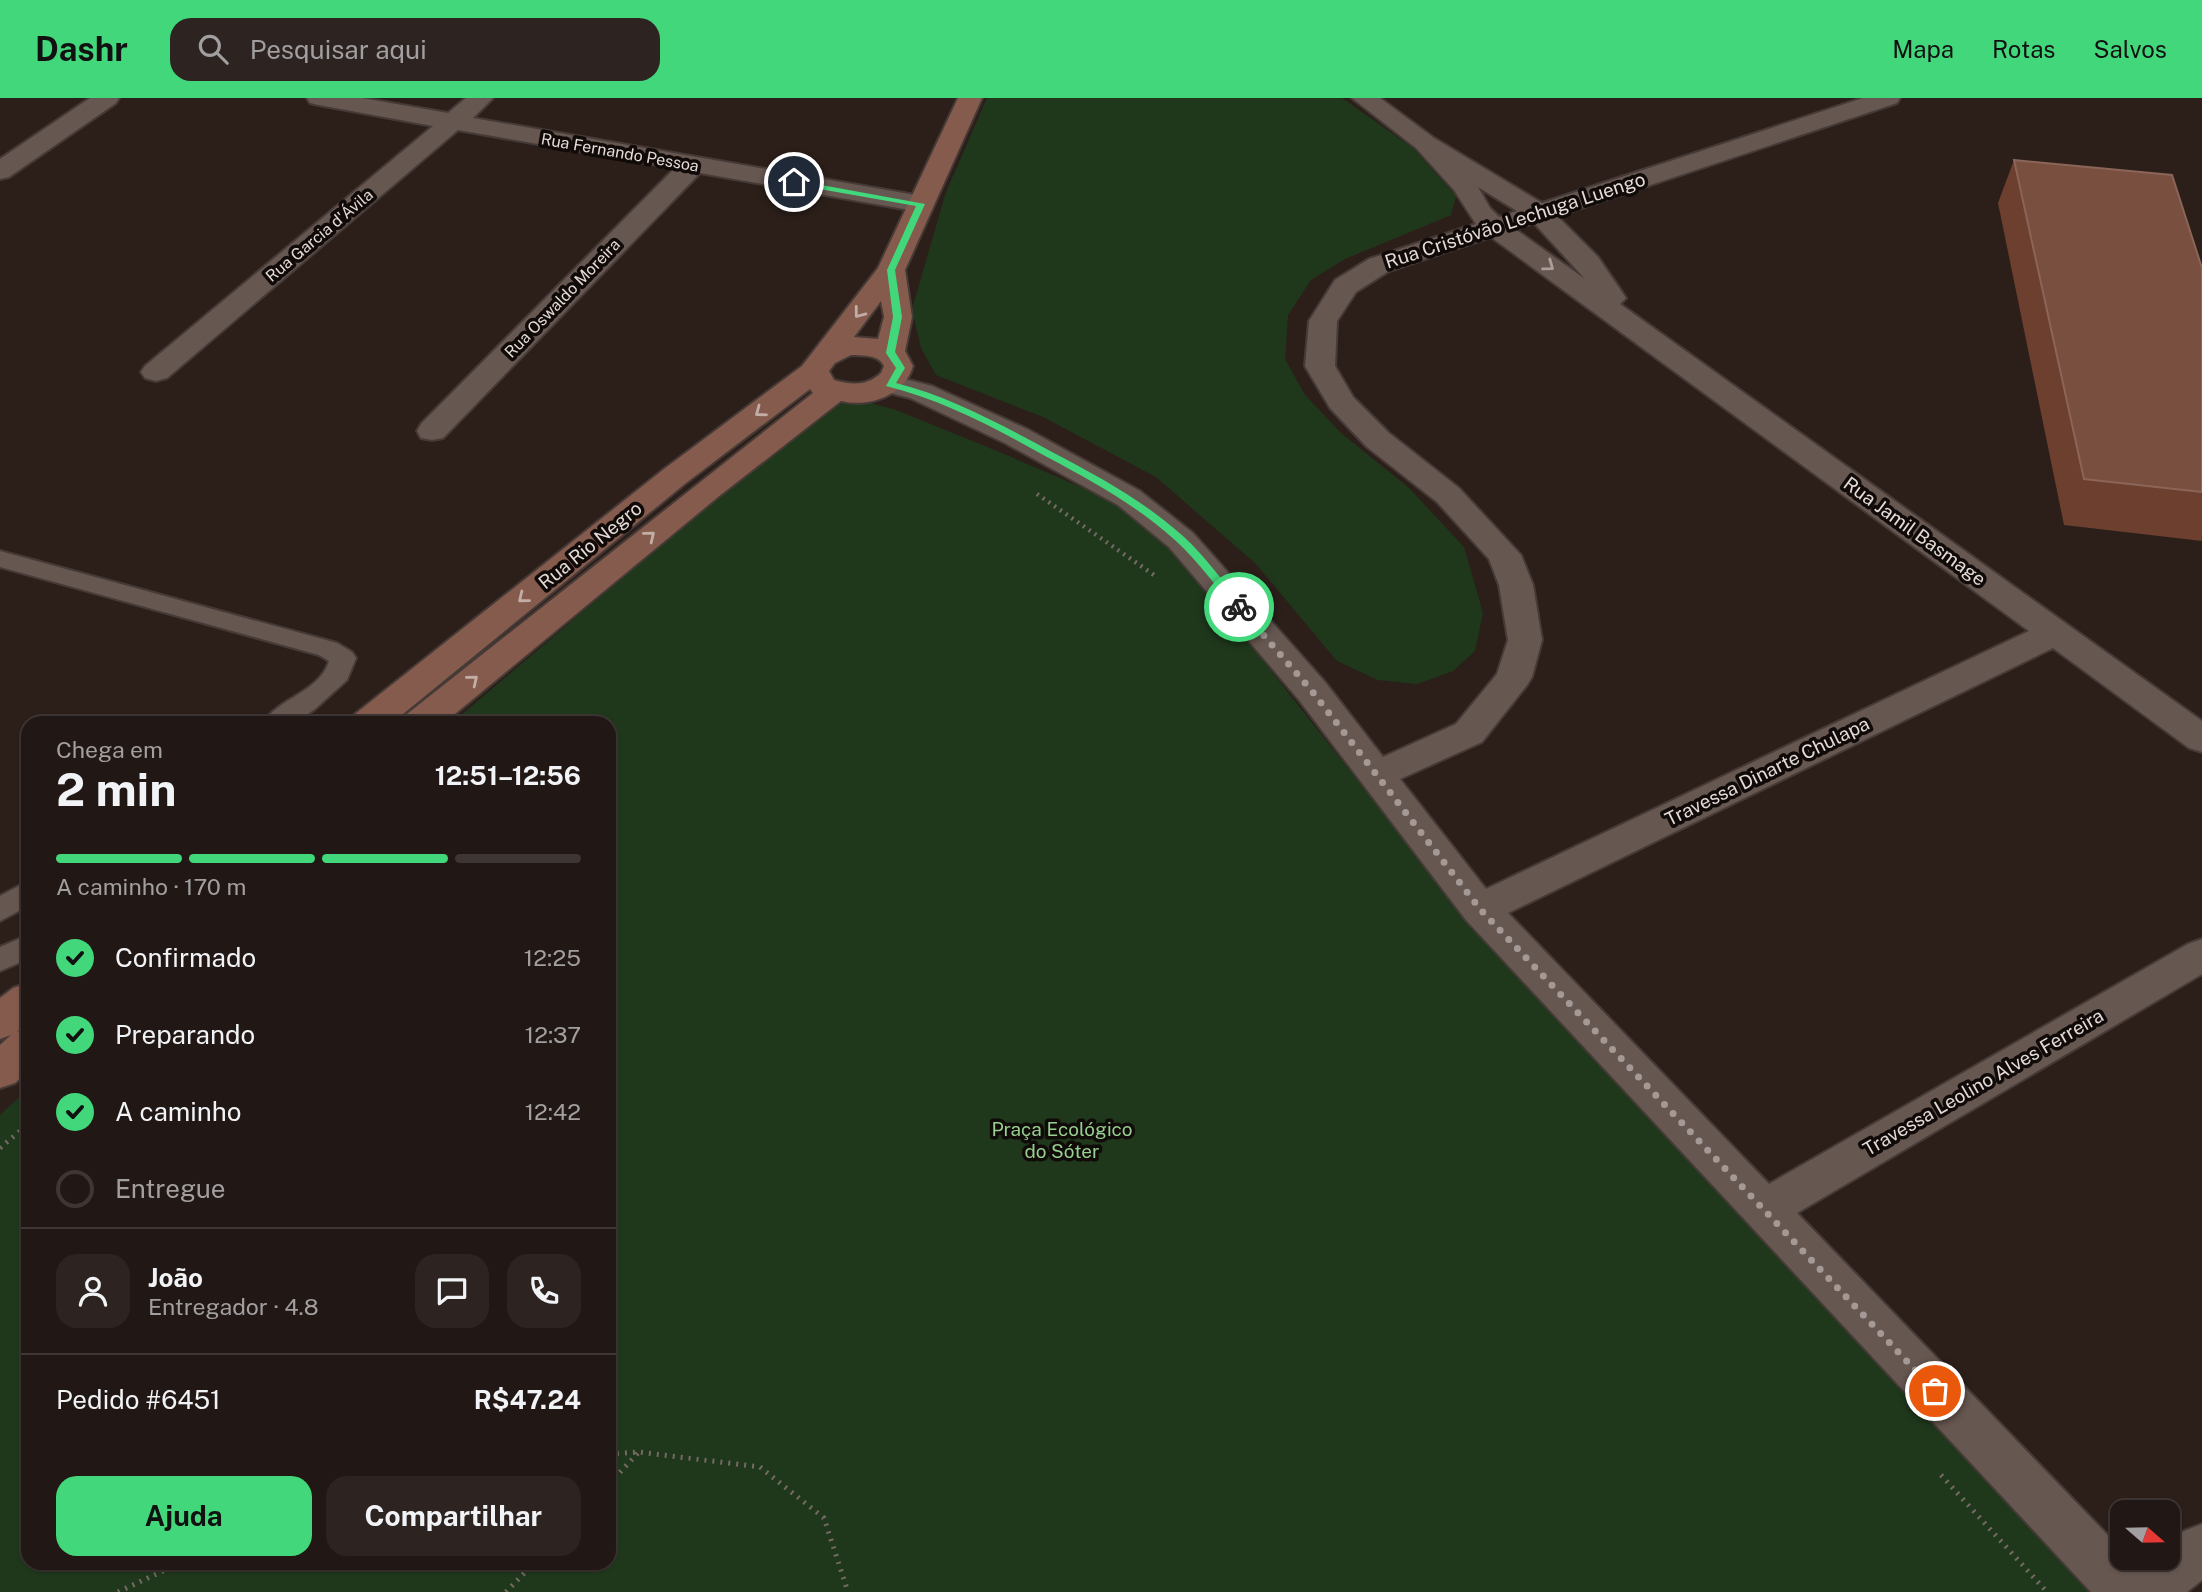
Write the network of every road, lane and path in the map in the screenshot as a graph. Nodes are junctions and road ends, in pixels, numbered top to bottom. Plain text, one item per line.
1 (107, 98) edge
2 (319, 98) edge
3 (481, 98) edge
4 (970, 98) edge
5 (1364, 98) edge
6 (1888, 98) edge
7 (1842, 104) edge
8 (452, 122) junction
9 (1425, 142) junction
10 (693, 165) junction
11 (0, 171) edge
12 (921, 204) junction
13 (1538, 212) junction
14 (1493, 226) junction
15 (891, 270) junction
16 (1628, 323) junction
17 (890, 368) junction
18 (156, 372) dead end
19 (825, 372) junction
20 (432, 431) dead end
21 (1032, 491) dead end
22 (0, 559) edge
23 (1165, 583) dead end
24 (2055, 633) junction
25 (286, 716) edge
26 (377, 716) edge
27 (429, 716) edge
28 (2202, 739) edge
29 (1376, 775) junction
30 (21, 896) edge
31 (1480, 909) junction
32 (0, 910) edge
33 (21, 950) edge
34 (2202, 955) edge
35 (0, 960) edge
36 (21, 1005) edge
37 (0, 1022) edge
38 (21, 1052) edge
39 (0, 1071) edge
40 (21, 1130) edge
41 (0, 1148) edge
42 (1764, 1210) junction
43 (639, 1452) junction
44 (616, 1454) edge
45 (1935, 1468) dead end
46 (616, 1477) edge
47 (2202, 1549) edge
48 (165, 1570) edge
49 (527, 1570) edge
50 (118, 1592) edge
51 (506, 1592) edge
52 (848, 1592) edge
53 (2047, 1592) edge
54 (2126, 1592) edge
55 (2144, 1592) edge

1 - 11 street
2 - 8 street, Rua Fernando Pessoa
3 - 8 street, Rua Garcia d'Ávila
4 - 12 main road, Rua Rio Negro
5 - 9 street, Rua Jamil Basmage
6 - 7 street, Rua Cristóvão Lechuga Luengo
7 - 13 street, Rua Cristóvão Lechuga Luengo
8 - 10 street, Rua Fernando Pessoa
8 - 18 street, Rua Garcia d'Ávila
9 - 13 street, Rua Jamil Basmage
9 - 14 street, Rua Jamil Basmage
10 - 12 street, Rua Fernando Pessoa
10 - 20 street, Rua Oswaldo Moreira
12 - 15 main road, Rua Rio Negro
13 - 14 street, Rua Cristóvão Lechuga Luengo
13 - 16 street, Rua Jamil Basmage
14 -> 16 street, Rua Jamil Basmage
14 - 29 street, Rua Cristóvão Lechuga Luengo
15 - 17 main road
15 -> 19 main road, Rua Rio Negro
16 - 24 street, Rua Jamil Basmage
17 - 19 main road
17 - 19 main road
17 - 29 street
19 -> 26 main road, Rua Rio Negro
27 -> 19 main road, Rua Rio Negro
21 - 23 path
22 - 25 lane
24 - 28 street, Rua Jamil Basmage
24 - 31 street, Travessa Dinarte Chulapa
29 - 31 street
30 - 32 lane
31 - 42 street
33 - 35 lane
34 - 42 street, Travessa Leolino Alves Ferreira
36 - 37 main road
38 - 39 main road
40 - 41 path
42 - 54 street
43 - 44 path
43 - 46 path
43 - 52 path
45 - 53 path
47 - 55 street
48 - 50 path
49 - 51 path

